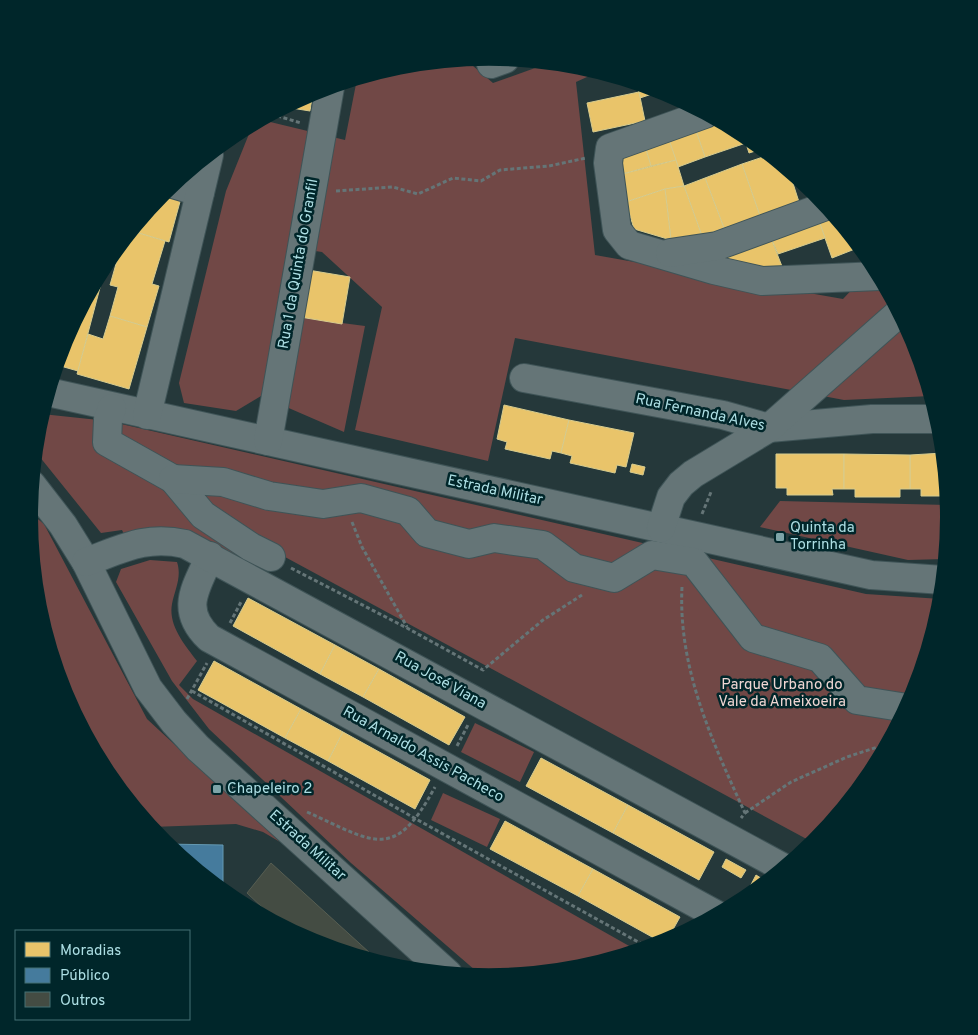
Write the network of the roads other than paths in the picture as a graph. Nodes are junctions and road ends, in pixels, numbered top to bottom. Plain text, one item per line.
1 (329, 96) edge
2 (697, 117) edge
3 (207, 165) edge
4 (182, 187) edge
5 (200, 192) junction
6 (818, 209) edge
7 (663, 254) junction
8 (870, 276) edge
9 (894, 318) edge
10 (524, 378) dead end
11 (55, 394) edge
12 (112, 408) junction
13 (147, 415) junction
14 (930, 419) edge
15 (769, 428) junction
16 (268, 441) junction
17 (173, 479) junction
18 (38, 493) edge
19 (661, 528) junction
20 (210, 556) junction
21 (271, 557) road end
22 (86, 562) junction
23 (936, 580) edge
24 (899, 707) edge
25 (778, 865) edge
26 (710, 911) edge
27 (439, 966) edge

1 - 16 street, Rua 1 da Quinta do Granfil
2 - 7 street
3 - 5 street
4 - 5 street
5 - 13 street
6 - 7 street
7 - 8 street
9 - 15 street
10 - 15 street, Rua Fernanda Alves
11 - 12 street, Estrada Militar
12 - 13 street, Estrada Militar
12 - 17 street
13 - 16 street, Estrada Militar
14 - 15 street, Rua Fernanda Alves
15 - 19 street
16 - 19 street, Estrada Militar
17 - 21 street
17 - 24 street
18 - 22 street, Estrada Militar
19 - 23 street, Estrada Militar
20 - 22 street, Rua José Viana
20 - 25 street, Rua José Viana
20 - 26 street, Rua Arnaldo Assis Pacheco
22 - 27 street, Estrada Militar

